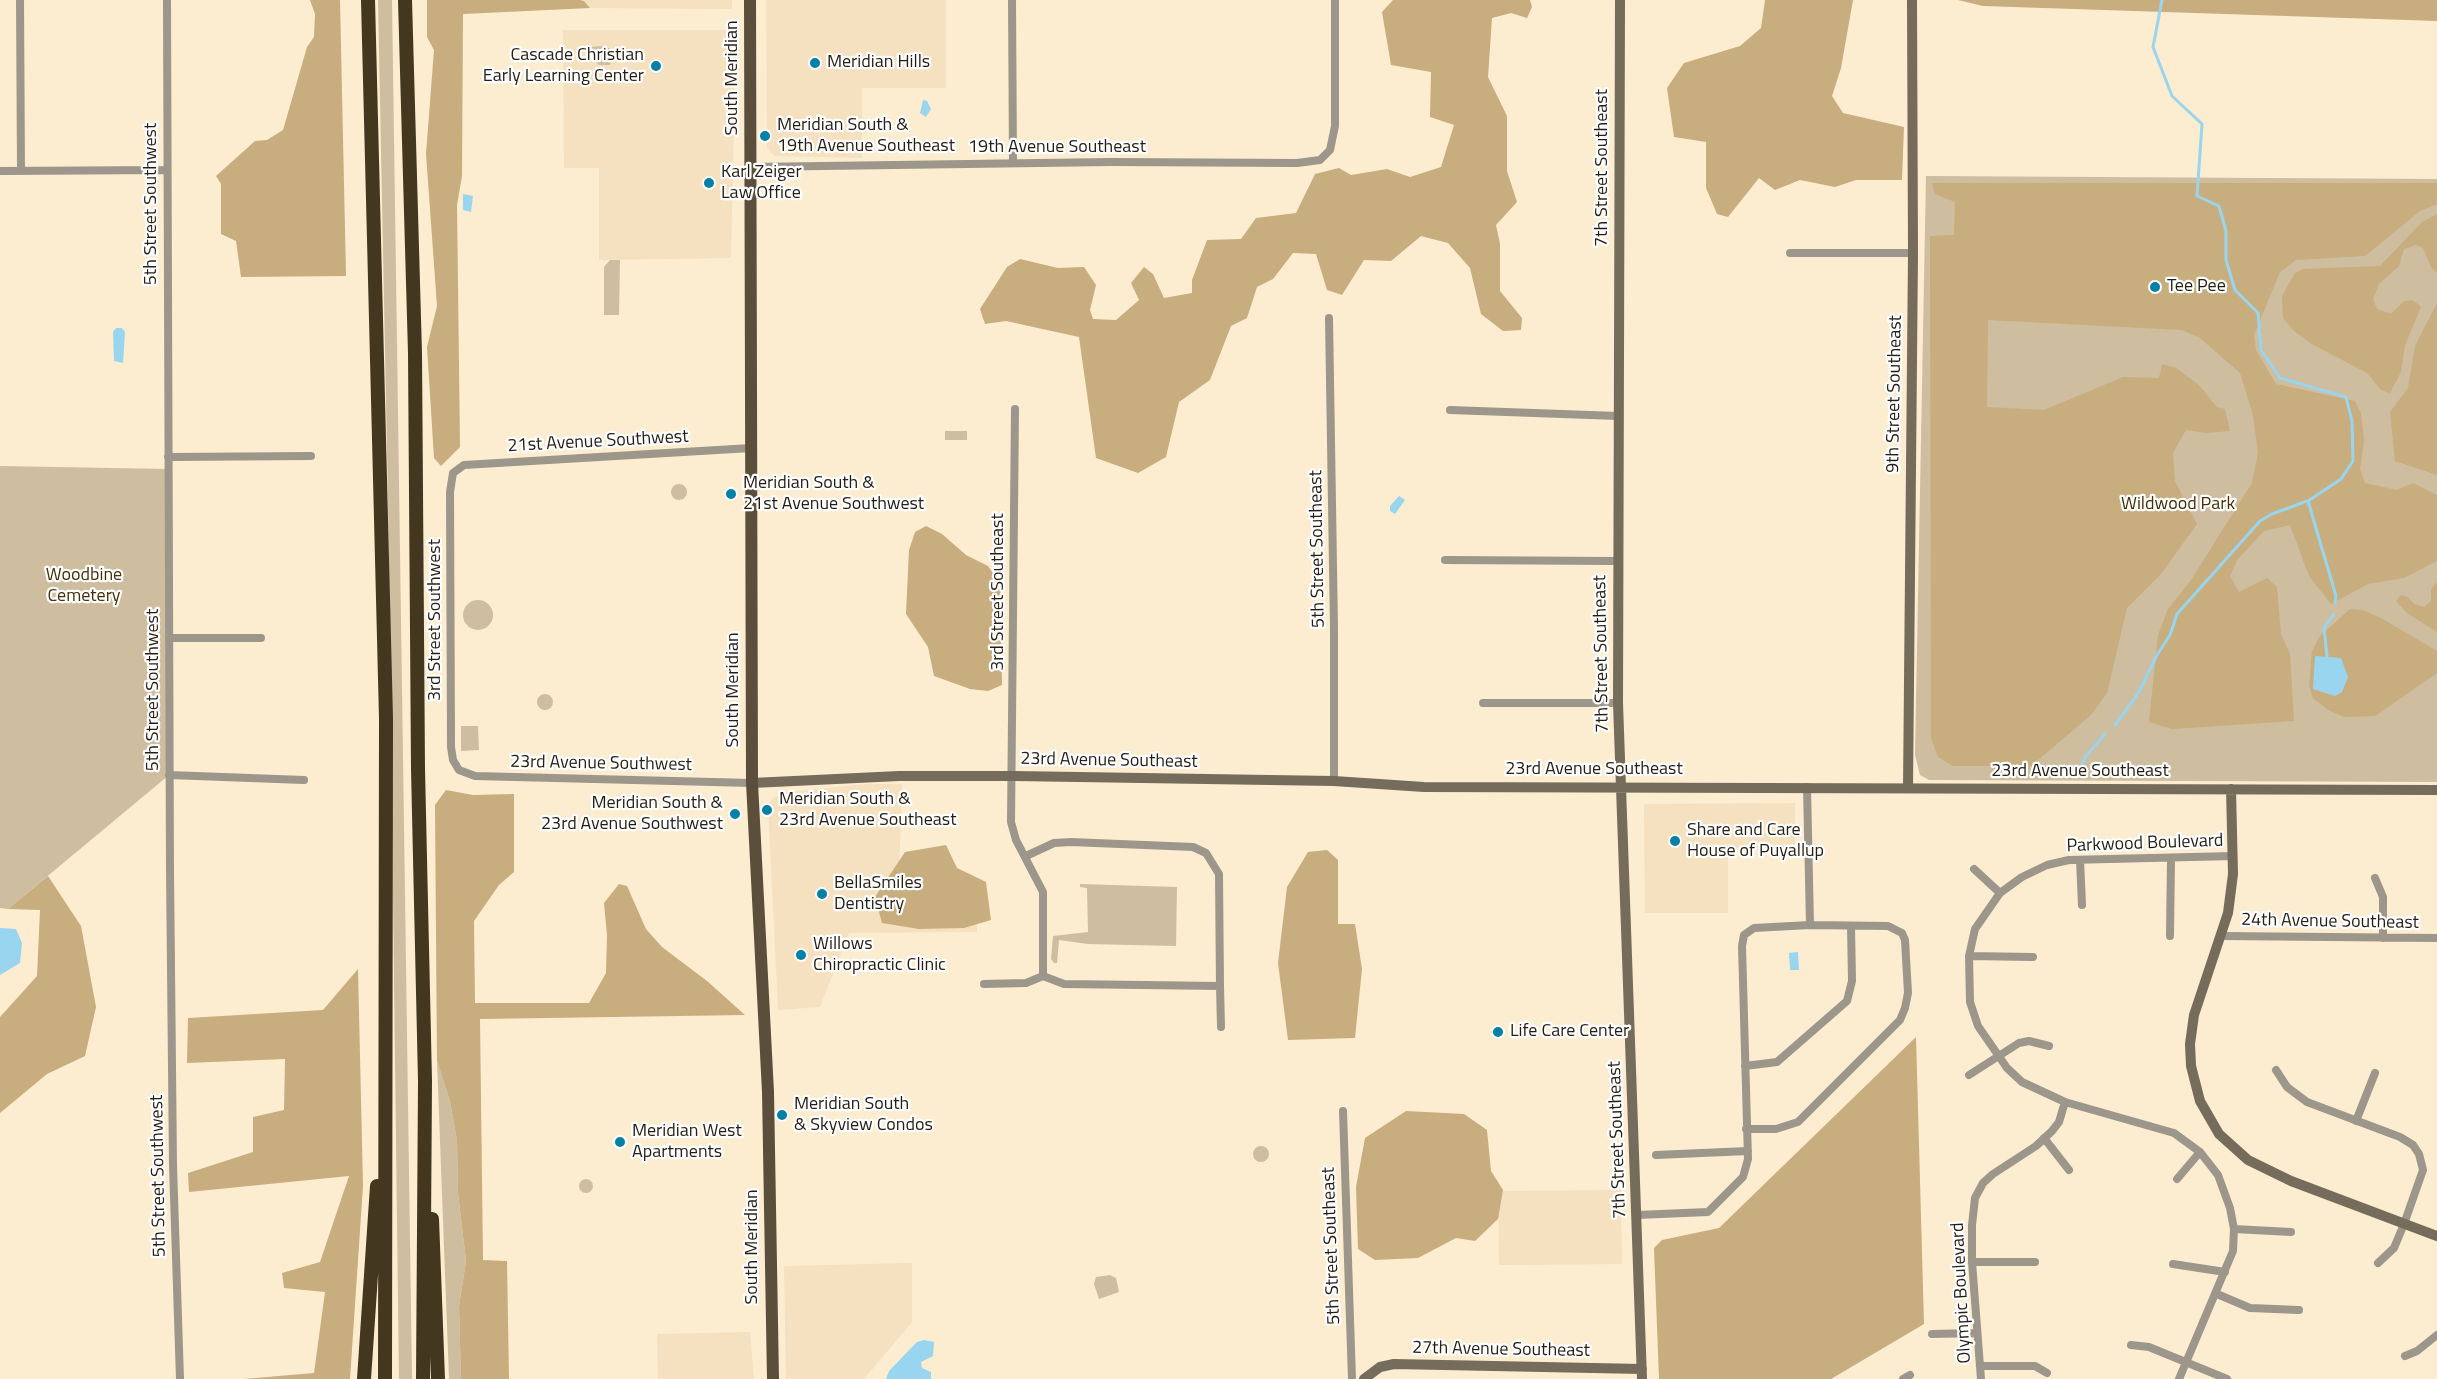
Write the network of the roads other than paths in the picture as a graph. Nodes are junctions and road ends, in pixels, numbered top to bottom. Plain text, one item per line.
1 (20, 0) edge
2 (167, 0) edge
3 (368, 0) edge
4 (405, 0) edge
5 (750, 0) edge
6 (1012, 0) edge
7 (1335, 0) edge
8 (1620, 0) edge
9 (1912, 0) edge
10 (1013, 162) junction
11 (751, 167) junction
12 (167, 170) junction
13 (0, 171) edge
14 (21, 171) junction
15 (1790, 253) dead end
16 (1913, 254) junction
17 (1329, 318) dead end
18 (1015, 409) dead end
19 (1450, 410) dead end
20 (1618, 416) junction
21 (751, 448) junction
22 (311, 456) dead end
23 (168, 457) junction
24 (452, 477) joint
25 (1446, 560) dead end
26 (1617, 561) junction
27 (169, 638) junction
28 (261, 638) dead end
29 (1483, 703) dead end
30 (1618, 703) junction
31 (455, 763) joint
32 (169, 775) junction
33 (1014, 776) junction
34 (304, 780) dead end
35 (1334, 781) junction
36 (752, 783) junction
37 (1621, 787) junction
38 (1807, 788) junction
39 (1908, 788) junction
40 (2231, 789) junction
41 (2437, 790) edge
42 (1026, 856) junction
43 (2233, 856) junction
44 (2171, 858) junction
45 (2080, 860) junction
46 (1974, 868) dead end
47 (2376, 878) dead end
48 (2000, 893) junction
49 (2082, 905) dead end
50 (1810, 925) junction
51 (1851, 926) junction
52 (2170, 936) dead end
53 (2222, 936) junction
54 (2383, 938) junction
55 (2437, 938) edge
56 (1969, 956) junction
57 (2033, 957) dead end
58 (1043, 976) junction
59 (984, 984) dead end
60 (1220, 986) junction
61 (1221, 1027) dead end
62 (2049, 1046) dead end
63 (1998, 1056) junction
64 (1745, 1066) junction
65 (2276, 1070) dead end
66 (2375, 1073) dead end
67 (1969, 1075) dead end
68 (425, 1081) junction
69 (386, 1083) junction
70 (2064, 1102) junction
71 (1343, 1111) dead end
72 (2356, 1121) junction
73 (1746, 1128) junction
74 (2044, 1138) junction
75 (1748, 1151) junction
76 (2199, 1152) junction
77 (1656, 1155) dead end
78 (2069, 1170) dead end
79 (2177, 1179) dead end
80 (1637, 1215) junction
81 (2404, 1224) junction
82 (2234, 1229) junction
83 (2291, 1232) dead end
84 (2437, 1236) edge
85 (1972, 1262) junction
86 (2036, 1262) dead end
87 (2378, 1263) dead end
88 (2173, 1264) dead end
89 (2225, 1272) junction
90 (2217, 1293) junction
91 (2299, 1310) dead end
92 (1977, 1333) junction
93 (1932, 1334) dead end
94 (2437, 1335) edge
95 (2131, 1345) dead end
96 (2404, 1356) dead end
97 (2187, 1363) junction
98 (1981, 1366) junction
99 (2047, 1373) dead end
100 (1642, 1374) edge
101 (180, 1379) edge
102 (364, 1379) edge
103 (385, 1379) edge
104 (423, 1379) edge
105 (438, 1379) edge
106 (773, 1379) edge
107 (1352, 1379) edge
108 (1364, 1379) edge
109 (1981, 1379) edge
110 (2180, 1379) edge
111 (2227, 1379) edge

1 - 14 street
2 - 12 street, 5th Street Southwest
3 - 69 highway
4 - 68 highway
5 - 11 main road, South Meridian
6 - 10 street
7 - 10 street, 19th Avenue Southeast
8 - 20 street, 7th Street Southeast
9 - 16 street, 9th Street Southeast
10 - 11 street, 19th Avenue Southeast
11 - 21 main road, South Meridian
12 - 14 street
12 - 23 street, 5th Street Southwest
13 - 14 street
15 - 16 street
16 - 39 street, 9th Street Southeast
17 - 35 street, 5th Street Southeast
18 - 33 street, 3rd Street Southeast
19 - 20 street
20 - 26 street, 7th Street Southeast
21 - 24 street, 21st Avenue Southwest
21 - 36 main road, South Meridian
22 - 23 street
23 - 27 street, 5th Street Southwest
24 - 31 street, 3rd Street Southwest
25 - 26 street
26 - 30 street, 7th Street Southeast
27 - 28 street
27 - 32 street, 5th Street Southwest
29 - 30 street
30 - 37 street, 7th Street Southeast
31 - 36 street, 23rd Avenue Southwest
32 - 34 street
32 - 101 street, 5th Street Southwest
33 - 35 street, 23rd Avenue Southeast
33 - 36 street, 23rd Avenue Southeast
33 - 42 street, 3rd Street Southeast
35 - 37 street, 23rd Avenue Southeast
36 - 106 main road, South Meridian
37 - 38 street, 23rd Avenue Southeast
37 - 80 street, 7th Street Southeast
38 - 39 street, 23rd Avenue Southeast
38 - 50 street
39 - 40 street, 23rd Avenue Southeast
40 - 41 street, 23rd Avenue Southeast
40 - 43 street
42 - 58 street, 3rd Street Southeast
42 - 60 street
43 - 44 street, Parkwood Boulevard
43 - 53 street
44 - 45 street, Parkwood Boulevard
44 - 52 street
45 - 48 street, Parkwood Boulevard
45 - 49 street
46 - 48 street
47 - 54 street
48 - 56 street, Parkwood Boulevard
50 - 51 street
50 - 64 street
51 - 64 street
51 - 73 street
53 - 54 street, 24th Avenue Southeast
53 - 81 street
54 - 55 street, 24th Avenue Southeast
56 - 57 street
56 - 63 street, Parkwood Boulevard
58 - 59 street
58 - 60 street
60 - 61 street
62 - 63 street
63 - 67 street
63 - 70 street, Parkwood Boulevard
64 - 73 street
65 - 72 street
66 - 72 street
68 - 104 highway
68 - 105 highway
69 - 102 highway
69 - 103 highway
70 - 74 street, Olympic Boulevard
70 - 76 street, Parkwood Boulevard
71 - 107 street, 5th Street Southeast
72 - 81 street
73 - 75 street
74 - 78 street
74 - 85 street, Olympic Boulevard
75 - 77 street
75 - 80 street
76 - 79 street
76 - 82 street, Parkwood Boulevard
80 - 100 street, 7th Street Southeast
81 - 84 street
81 - 87 street
82 - 83 street
82 - 89 street, Parkwood Boulevard
85 - 86 street
85 - 92 street, Olympic Boulevard
88 - 89 street
89 - 90 street, Parkwood Boulevard
90 - 91 street
90 - 97 street, Parkwood Boulevard
92 - 93 street
92 - 98 street, Olympic Boulevard
94 - 96 street
95 - 97 street
97 - 110 street, Parkwood Boulevard
97 - 111 street
98 - 99 street
98 - 109 street, Olympic Boulevard
100 - 108 street, 27th Avenue Southeast

